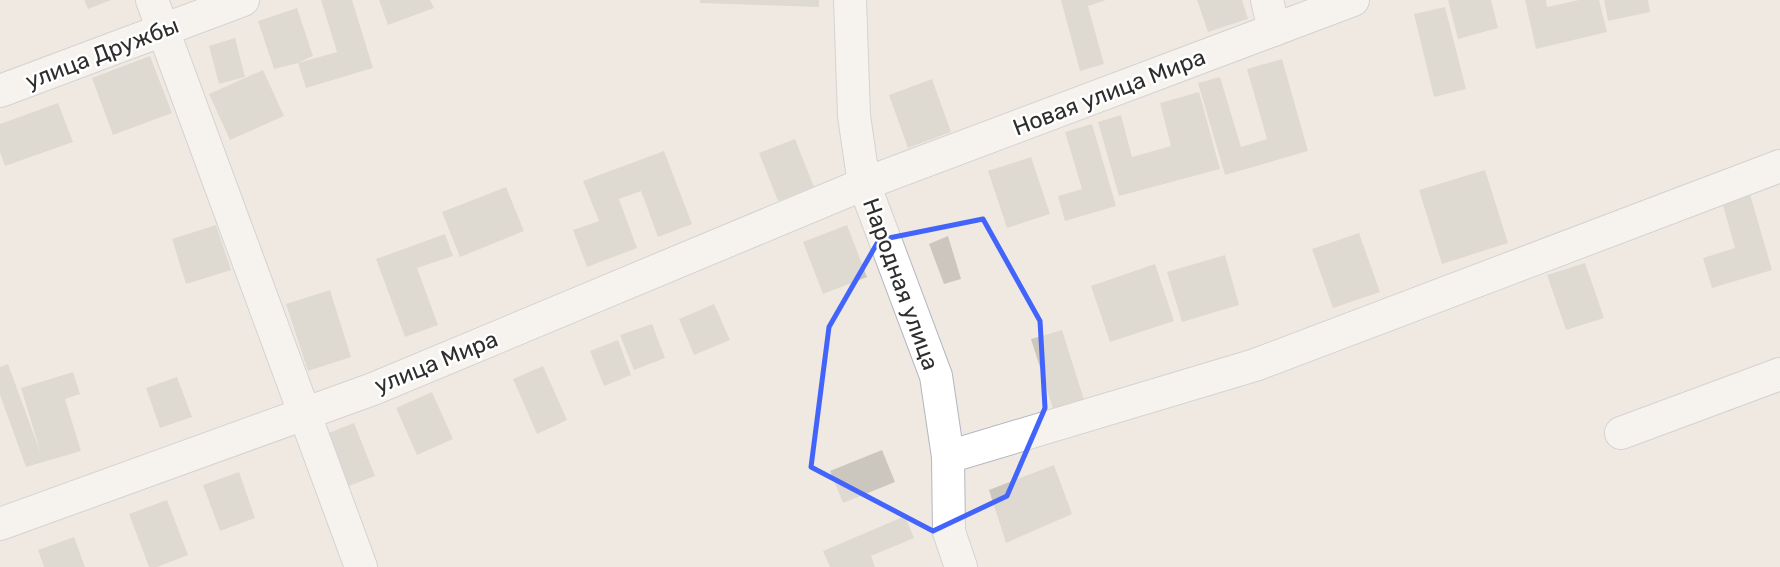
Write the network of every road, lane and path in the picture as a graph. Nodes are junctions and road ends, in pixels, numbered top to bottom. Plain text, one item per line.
1 (152, 0) edge
2 (243, 0) edge
3 (850, 0) edge
4 (1353, 0) edge
5 (1271, 15) edge
6 (164, 29) junction
7 (0, 91) edge
8 (1780, 166) edge
9 (864, 184) junction
10 (1780, 374) edge
11 (306, 413) junction
12 (1621, 433) dead end
13 (948, 457) junction
14 (0, 524) edge
15 (360, 567) edge
16 (961, 567) edge

1 - 6 street
2 - 6 street, улица Дружбы
3 - 9 street, Народная улица
4 - 5 street, Новая улица Мира
5 - 9 street, Новая улица Мира
6 - 7 street, улица Дружбы
6 - 11 street
8 - 13 street
9 - 11 street, улица Мира
9 - 13 street, Народная улица
10 - 12 street
11 - 14 street, улица Мира
11 - 15 street
13 - 16 street, Народная улица

